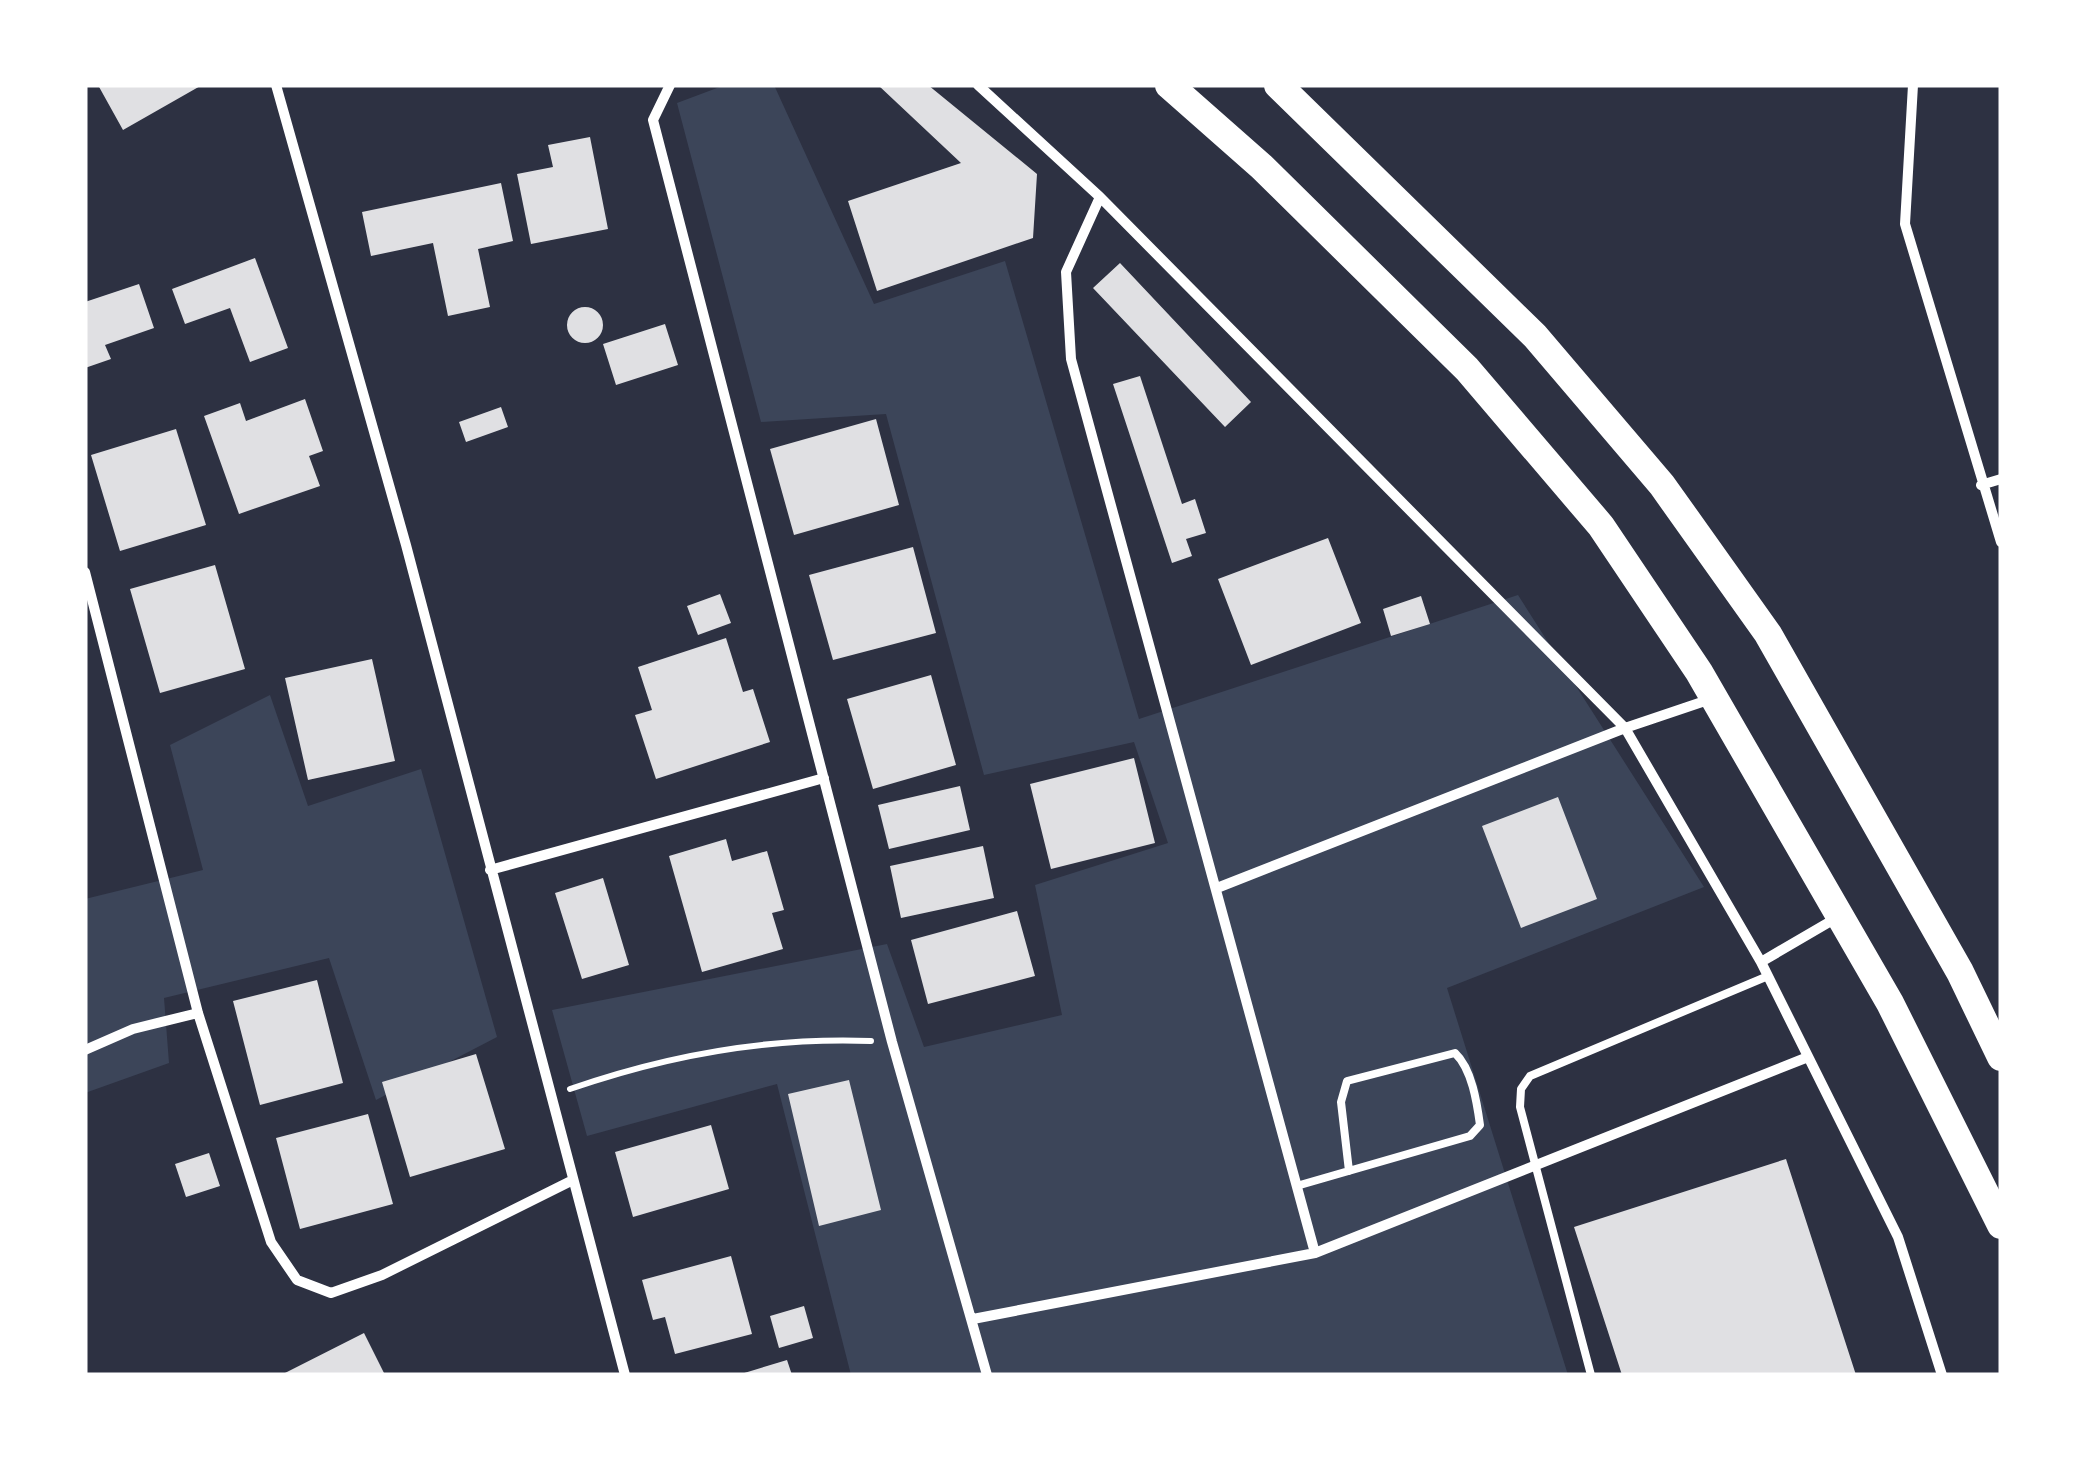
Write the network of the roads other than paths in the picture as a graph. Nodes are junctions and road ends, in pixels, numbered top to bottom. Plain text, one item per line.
1 (276, 85) edge
2 (670, 85) edge
3 (978, 85) edge
4 (1168, 85) edge
5 (1278, 85) edge
6 (1913, 85) edge
7 (1100, 198) junction
8 (2001, 480) edge
9 (1981, 485) junction
10 (2001, 542) edge
11 (85, 572) edge
12 (89, 608) edge
13 (1714, 698) junction
14 (1625, 728) junction
15 (824, 778) junction
16 (490, 870) junction
17 (1217, 888) junction
18 (1840, 916) junction
19 (1761, 962) junction
20 (1768, 976) junction
21 (198, 1013) junction
22 (85, 1050) edge
23 (1808, 1057) junction
24 (2001, 1058) edge
25 (1534, 1168) junction
26 (1349, 1171) junction
27 (573, 1180) junction
28 (1300, 1185) junction
29 (2001, 1225) edge
30 (1316, 1253) junction
31 (973, 1319) junction
32 (626, 1375) edge
33 (987, 1375) edge
34 (1592, 1375) edge
35 (1942, 1375) edge

1 - 16 street
2 - 15 street
3 - 7 street
4 - 13 highway
5 - 24 highway
6 - 9 street
7 - 14 street
7 - 17 street
8 - 9 street
9 - 10 street
11 - 12 street
12 - 21 street
13 - 14 street
13 - 18 highway
14 - 17 street
14 - 19 street
15 - 16 street
15 - 31 street
16 - 27 street
17 - 28 street
18 - 19 street
18 - 29 highway
19 - 20 street
20 - 23 street
20 - 25 lane
21 - 22 street
21 - 27 street
23 - 25 street
23 - 35 street
25 - 30 street
25 - 34 lane
26 - 26 lane
26 - 28 lane
27 - 32 street
28 - 30 street
30 - 31 street
31 - 33 street

